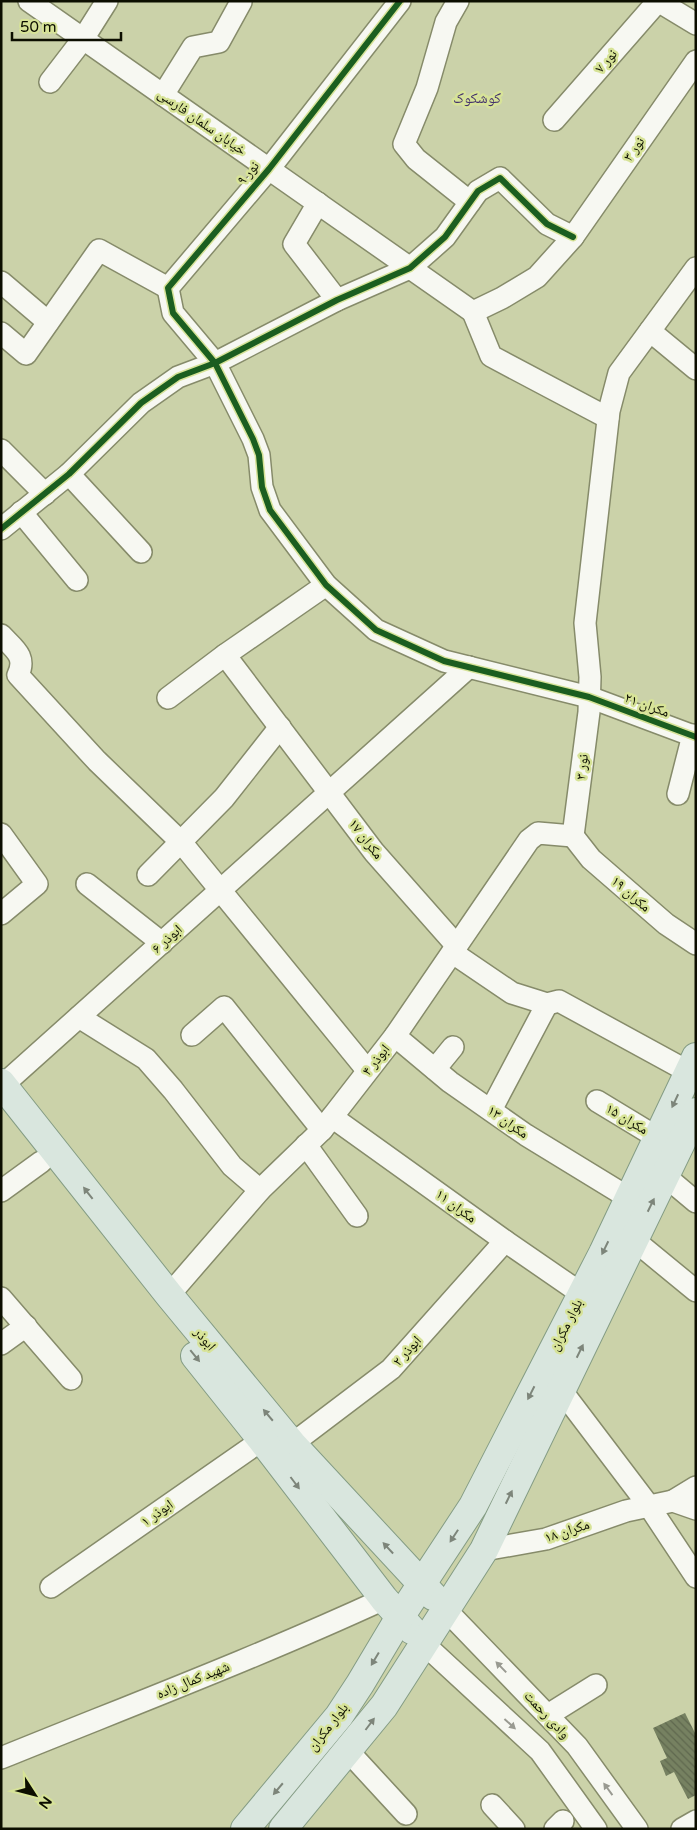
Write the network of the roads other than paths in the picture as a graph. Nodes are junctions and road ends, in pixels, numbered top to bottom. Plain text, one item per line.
1 (29, 1) edge
2 (107, 1) edge
3 (400, 1) edge
4 (458, 1) edge
5 (658, 1) edge
6 (241, 2) edge
7 (696, 24) edge
8 (83, 39) junction
9 (696, 61) edge
10 (50, 82) dead end
11 (163, 95) junction
12 (554, 120) dead end
13 (269, 169) junction
14 (470, 202) junction
15 (318, 203) junction
16 (573, 237) junction
17 (410, 268) junction
18 (696, 268) edge
19 (1, 282) edge
20 (168, 288) junction
21 (337, 300) junction
22 (473, 312) junction
23 (48, 322) junction
24 (650, 331) junction
25 (1, 333) edge
26 (215, 363) junction
27 (696, 369) edge
28 (608, 418) junction
29 (1, 450) edge
30 (69, 474) junction
31 (44, 494) junction
32 (21, 512) junction
33 (1, 529) edge
34 (141, 552) dead end
35 (77, 580) dead end
36 (326, 585) junction
37 (1, 634) edge
38 (225, 655) junction
39 (468, 667) junction
40 (589, 697) junction
41 (168, 698) dead end
42 (280, 727) junction
43 (695, 736) edge
44 (330, 792) junction
45 (678, 794) dead end
46 (1, 834) edge
47 (573, 836) junction
48 (181, 842) junction
49 (148, 875) dead end
50 (87, 884) dead end
51 (220, 891) junction
52 (1, 914) edge
53 (162, 943) junction
54 (696, 944) edge
55 (455, 950) junction
56 (547, 1004) junction
57 (79, 1017) junction
58 (192, 1035) dead end
59 (395, 1036) junction
60 (453, 1046) dead end
61 (692, 1065) edge
62 (435, 1069) junction
63 (367, 1070) junction
64 (2, 1084) edge
65 (597, 1101) dead end
66 (491, 1110) junction
67 (1, 1112) edge
68 (696, 1112) edge
69 (327, 1123) junction
70 (658, 1138) junction
71 (306, 1145) junction
72 (41, 1162) junction
73 (665, 1176) junction
74 (260, 1190) junction
75 (1, 1191) edge
76 (629, 1198) junction
77 (696, 1202) edge
78 (357, 1216) dead end
79 (634, 1240) junction
80 (505, 1241) junction
81 (696, 1291) edge
82 (582, 1294) junction
83 (169, 1295) junction
84 (1, 1298) edge
85 (26, 1326) junction
86 (1, 1344) edge
87 (71, 1378) dead end
88 (231, 1386) junction
89 (561, 1390) junction
90 (262, 1440) junction
91 (292, 1444) junction
92 (696, 1487) edge
93 (673, 1501) junction
94 (649, 1506) junction
95 (696, 1509) edge
96 (484, 1550) junction
97 (696, 1577) edge
98 (422, 1584) junction
99 (51, 1586) dead end
100 (392, 1608) junction
101 (446, 1610) junction
102 (423, 1643) junction
103 (596, 1685) dead end
104 (548, 1715) junction
105 (348, 1751) junction
106 (1, 1758) edge
107 (492, 1805) dead end
108 (406, 1814) dead end
109 (696, 1821) edge
110 (245, 1829) edge
111 (284, 1829) edge
112 (514, 1829) edge
113 (596, 1829) edge
114 (637, 1829) edge
115 (682, 1829) edge

1 - 8 street, خیابان سلمان فارسی
2 - 8 street
3 - 13 street, نور ۹
4 - 14 street
5 - 7 street
5 - 12 street, نور ۷
6 - 11 street
8 - 10 street
8 - 11 street, خیابان سلمان فارسی
9 - 16 street, نور ۳
11 - 13 street, خیابان سلمان فارسی
13 - 15 street, خیابان سلمان فارسی
13 - 20 street, نور ۹
14 - 16 street
14 - 17 street
15 - 17 street, خیابان سلمان فارسی
15 - 21 street
16 - 22 street, نور ۳
17 - 21 street
17 - 22 street, خیابان سلمان فارسی
18 - 24 street, نور ۳
19 - 23 street
20 - 23 street
20 - 26 street
21 - 26 street
22 - 28 street
23 - 25 street
24 - 27 street
24 - 28 street, نور ۳
26 - 30 street
26 - 36 street, مکران ۲۱
28 - 40 street, نور ۳
29 - 31 street
30 - 31 street
30 - 34 street
31 - 32 street
32 - 33 street
32 - 35 street
36 - 38 street
36 - 39 street, مکران ۲۱
37 - 48 street
38 - 41 street
38 - 42 street, مکران ۱۷
39 - 40 street, مکران ۲۱
39 - 44 street, ابوذر ۶
40 - 43 street, مکران ۲۱
40 - 47 street, نور ۳
42 - 44 street, مکران ۱۷
42 - 48 street
43 - 45 street
44 - 51 street, ابوذر ۶
44 - 55 street, مکران ۱۷
46 - 52 street
47 - 54 street, مکران ۱۹
47 - 55 street, ابوذر ۴
48 - 49 street
48 - 51 street
50 - 53 street
51 - 53 street, ابوذر ۶
51 - 63 street
53 - 57 street, ابوذر ۶
55 - 56 street, مکران ۱۷
55 - 59 street, ابوذر ۴
56 - 61 street, مکران ۱۷
56 - 66 street
57 - 64 street, ابوذر ۶
57 - 74 street
58 - 69 street, مکران ۱۱
59 - 62 street, مکران ۱۳
59 - 63 street, ابوذر ۴
60 - 62 street
61 -> 70 main road, بلوار مکران
62 - 66 street, مکران ۱۳
63 - 69 street, ابوذر ۴
83 -> 64 main road, ابوذر
65 - 70 street, مکران ۱۵
66 - 76 street, مکران ۱۳
67 - 72 main road, ابوذر
68 - 73 main road
69 - 71 street, ابوذر ۴
69 - 80 street, مکران ۱۱
70 - 76 main road, بلوار مکران
71 - 74 street, ابوذر ۴
71 - 78 street
72 - 75 street
72 -> 88 main road, ابوذر
73 - 77 street
79 -> 73 main road
74 - 83 street, ابوذر ۴
76 -> 82 main road, بلوار مکران
79 - 81 street
89 -> 79 main road
80 - 82 street, مکران ۱۱
80 - 91 street, ابوذر ۲
82 -> 98 main road, بلوار مکران
83 - 88 main road, ابوذر
84 - 85 street
85 - 86 street
85 - 87 street
88 - 90 main road, ابوذر
91 -> 88 main road, ابوذر
89 - 94 street
96 -> 89 main road
90 - 99 street, ابوذر ۱
90 -> 100 main road, ابوذر
98 -> 91 main road, ابوذر
92 - 93 street
93 - 94 street, مکران ۱۸
93 - 95 street
94 - 96 street, مکران ۱۸
94 - 97 street
96 - 101 main road
98 - 100 main road, بلوار مکران
98 - 101 main road, ابوذر
100 - 102 main road, ابوذر
100 - 106 street, شهید کمال زاده
100 -> 110 main road, بلوار مکران
101 - 102 main road
104 -> 101 street, وادی رحمت
105 -> 102 main road
102 -> 113 street
103 - 104 street
114 -> 104 street, وادی رحمت
105 - 108 street
105 - 111 main road
107 - 112 street
109 - 115 street

